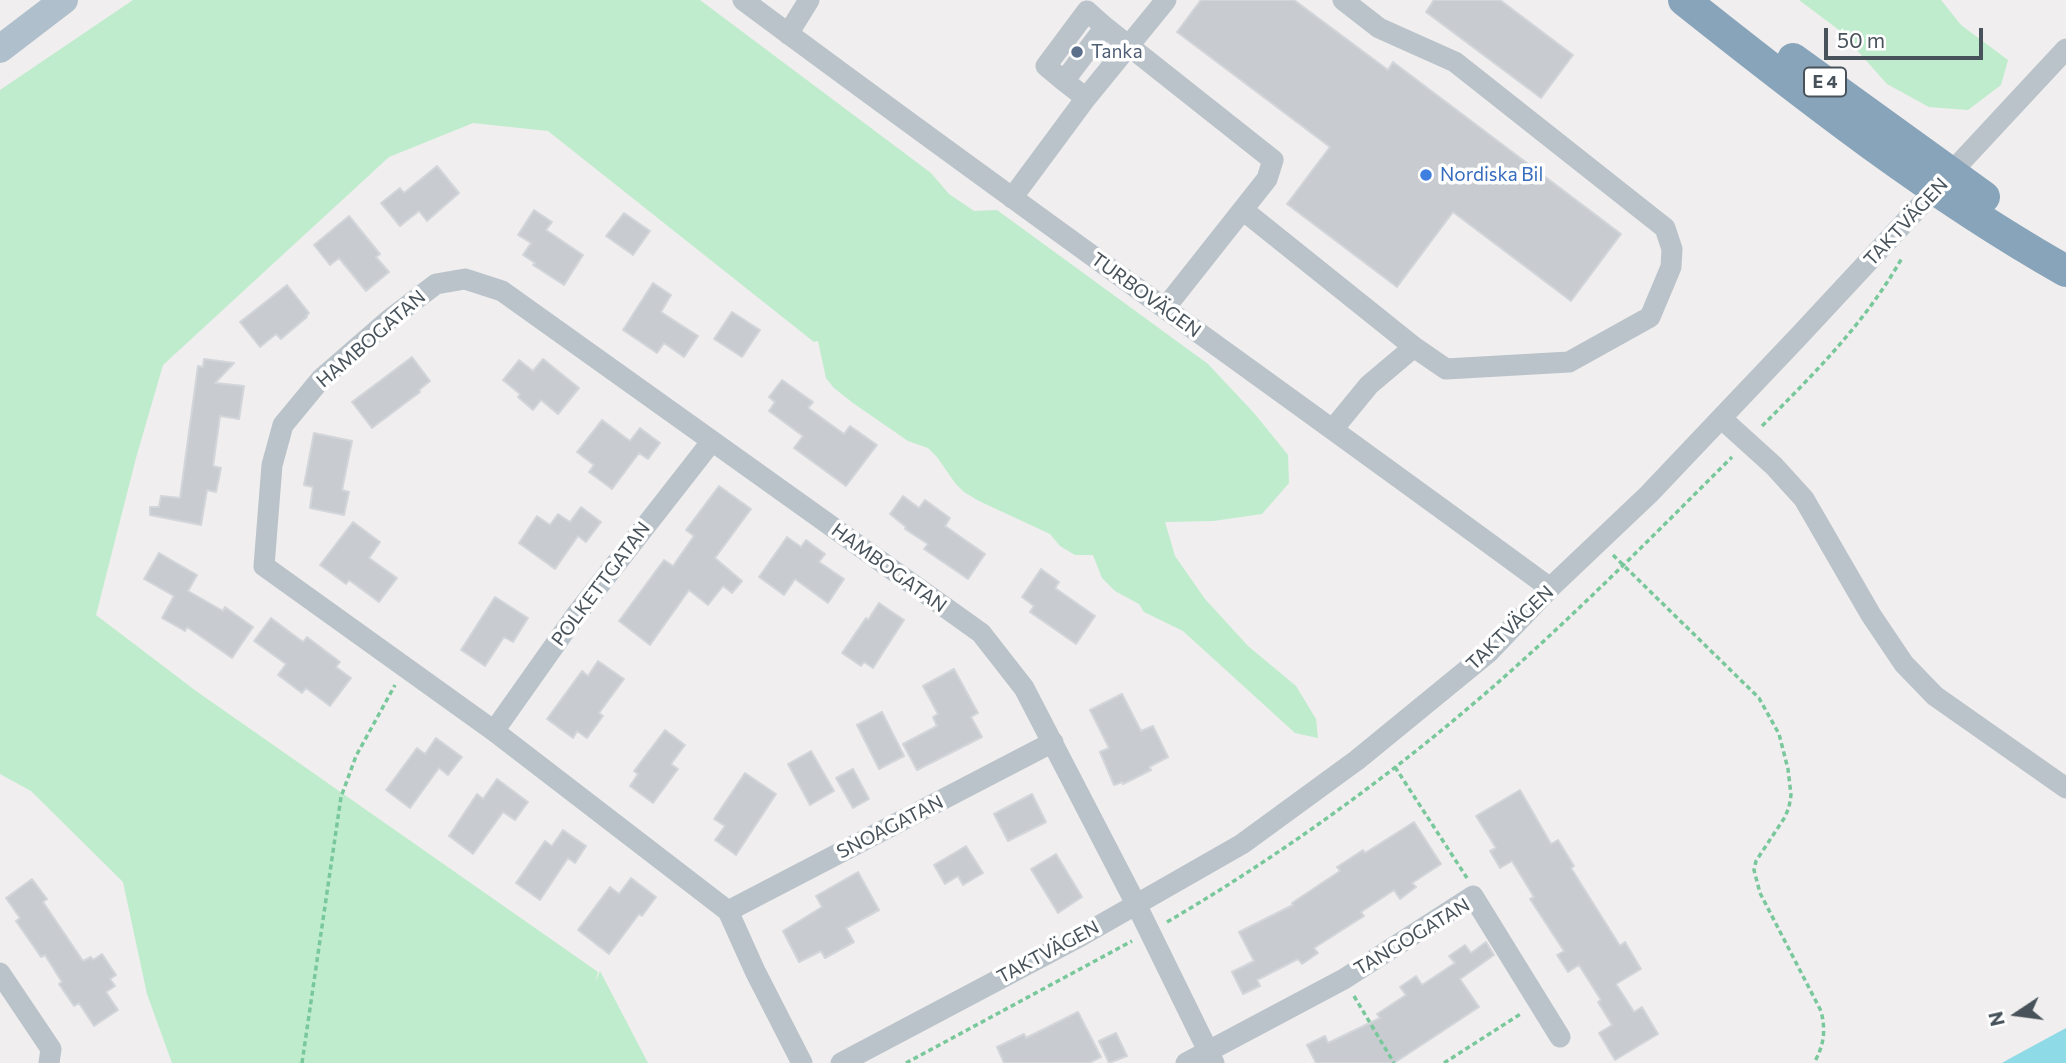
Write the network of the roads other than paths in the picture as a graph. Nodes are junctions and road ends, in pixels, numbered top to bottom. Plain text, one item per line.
1 (64, 0) edge
2 (743, 0) edge
3 (809, 0) edge
4 (1166, 0) edge
5 (1343, 0) edge
6 (1684, 0) edge
7 (1717, 0) edge
8 (788, 34) junction
9 (1128, 46) junction
10 (0, 49) edge
11 (2066, 49) edge
12 (1086, 98) junction
13 (1927, 170) junction
14 (1012, 198) junction
15 (1970, 200) junction
16 (1243, 210) junction
17 (2066, 248) edge
18 (2066, 271) edge
19 (1165, 308) junction
20 (1414, 347) junction
21 (1721, 418) junction
22 (1333, 429) junction
23 (712, 441) junction
24 (1550, 588) junction
25 (494, 731) junction
26 (1052, 742) junction
27 (2066, 788) edge
28 (1136, 904) junction
29 (728, 911) junction
30 (0, 973) edge
31 (1559, 1037) dead end
32 (1211, 1057) edge
33 (49, 1063) edge
34 (802, 1063) edge
35 (841, 1063) edge
36 (1186, 1063) edge

1 - 10 main road
2 - 8 street, TURBOVÄGEN
3 - 8 street
4 - 9 street
5 - 20 street
6 - 13 highway, E 4
7 - 13 highway, E 4
8 - 14 street, TURBOVÄGEN
9 - 12 street
9 - 12 street
9 - 16 street
11 - 21 street, TAKTVÄGEN
12 - 14 street
13 - 15 highway, E 4
14 - 19 street, TURBOVÄGEN
15 - 17 highway, E 4
15 - 18 highway, E 4
16 - 19 street
16 - 20 street
19 - 22 street, TURBOVÄGEN
20 - 22 street
21 - 24 street, TAKTVÄGEN
21 - 27 street
22 - 24 street, TURBOVÄGEN
23 - 25 street, POLKETTGATAN
23 - 25 street, HAMBOGATAN
23 - 26 street, HAMBOGATAN
24 - 28 street, TAKTVÄGEN
25 - 29 street, HAMBOGATAN
26 - 28 street, HAMBOGATAN
26 - 29 street, SNOAGATAN
28 - 32 street
28 - 35 street, TAKTVÄGEN
29 - 34 street, HAMBOGATAN
30 - 33 street
31 - 32 street, TANGOGATAN
32 - 36 street, TANGOGATAN

